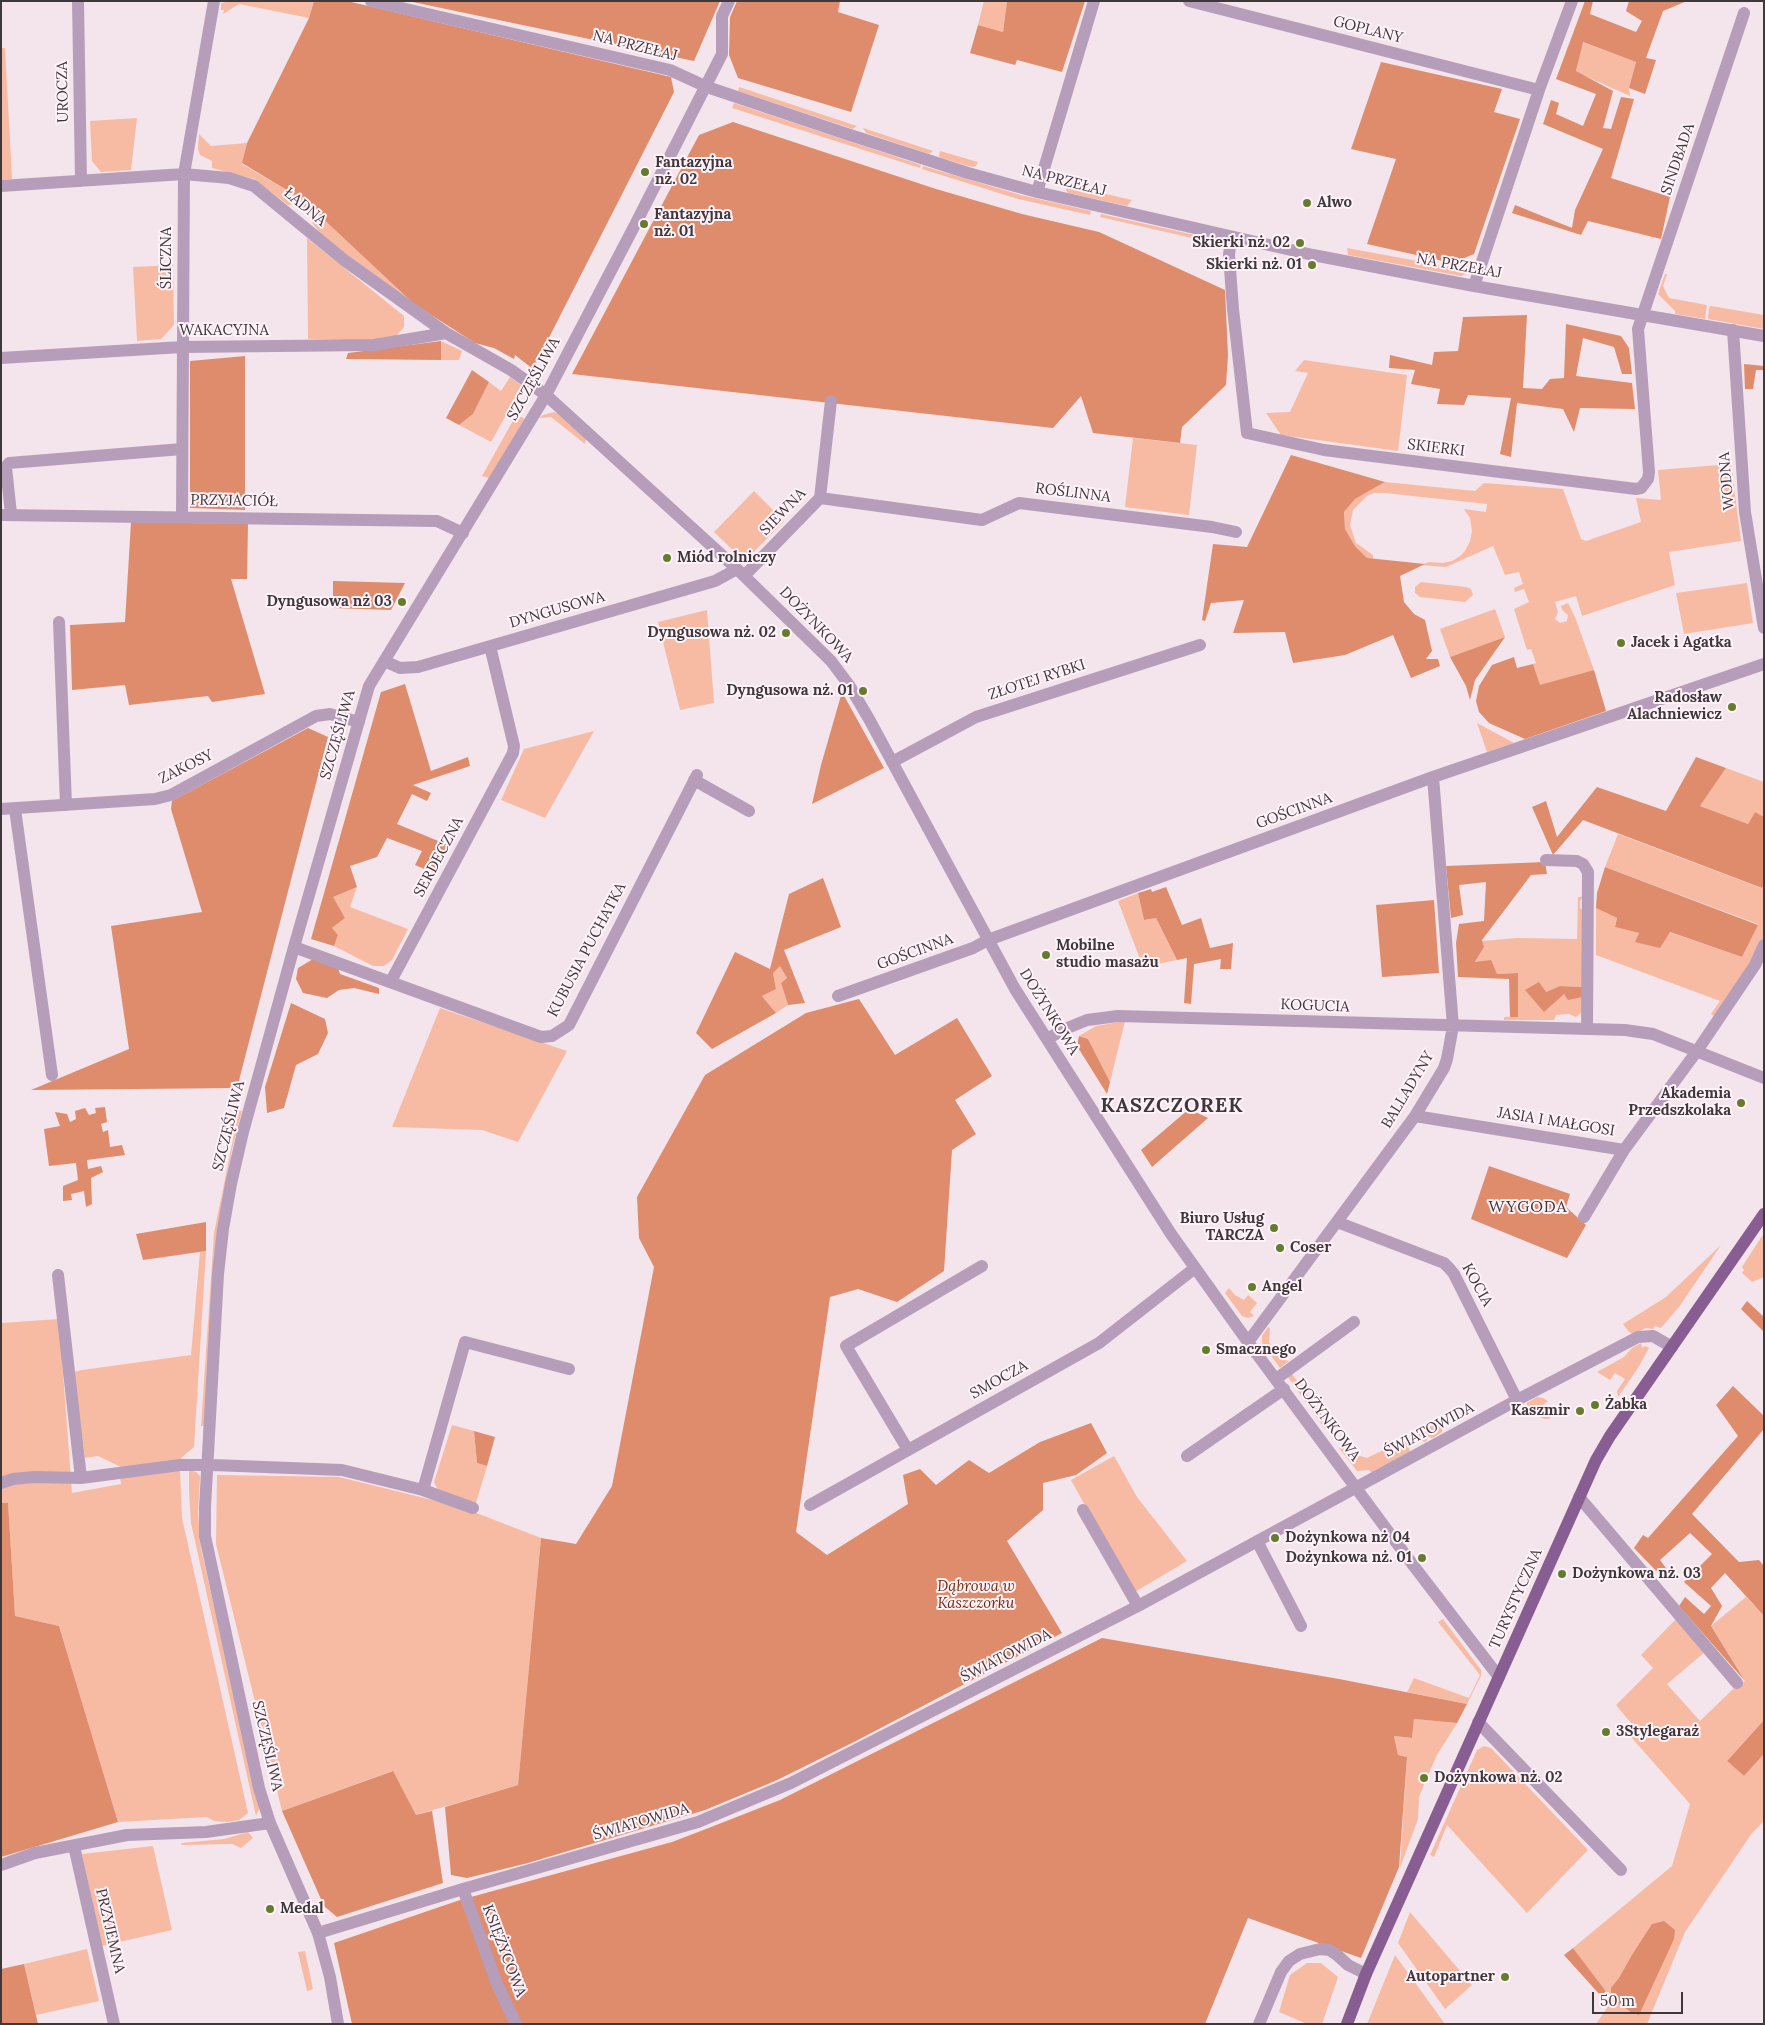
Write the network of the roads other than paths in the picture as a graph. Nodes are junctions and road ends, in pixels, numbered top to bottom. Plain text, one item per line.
1 (78, 1) edge
2 (214, 1) edge
3 (371, 1) edge
4 (729, 1) edge
5 (1094, 1) edge
6 (1189, 1) edge
7 (1572, 1) edge
8 (1744, 13) dead end
9 (707, 87) junction
10 (1539, 90) junction
11 (184, 174) junction
12 (81, 181) junction
13 (1, 186) edge
14 (1036, 192) junction
15 (1231, 237) junction
16 (1474, 286) junction
17 (1642, 315) junction
18 (1733, 330) junction
19 (446, 333) junction
20 (1764, 336) edge
21 (182, 346) junction
22 (1, 358) edge
23 (546, 395) junction
24 (831, 402) dead end
25 (182, 449) junction
26 (820, 498) junction
27 (6, 514) edge
28 (182, 517) junction
29 (1236, 532) dead end
30 (463, 533) junction
31 (740, 572) junction
32 (59, 622) dead end
33 (1764, 628) edge
34 (1200, 645) dead end
35 (490, 646) junction
36 (384, 661) junction
37 (1764, 664) edge
38 (359, 722) junction
39 (892, 762) junction
40 (1433, 777) junction
41 (66, 805) junction
42 (1, 809) edge
43 (15, 809) junction
44 (749, 811) dead end
45 (1546, 860) dead end
46 (988, 940) junction
47 (1764, 945) edge
48 (294, 947) junction
49 (392, 981) junction
50 (838, 996) dead end
51 (1453, 1026) junction
52 (1587, 1029) junction
53 (1047, 1039) junction
54 (1697, 1051) junction
55 (52, 1075) dead end
56 (1764, 1078) edge
57 (1415, 1116) junction
58 (1624, 1150) junction
59 (1584, 1217) dead end
60 (1337, 1222) junction
61 (1762, 1222) edge
62 (982, 1266) dead end
63 (1194, 1268) junction
64 (58, 1275) dead end
65 (1354, 1322) dead end
66 (1248, 1342) junction
67 (1672, 1347) junction
68 (569, 1369) dead end
69 (1280, 1384) junction
70 (1517, 1400) junction
71 (908, 1450) junction
72 (1187, 1456) dead end
73 (207, 1465) junction
74 (81, 1478) junction
75 (1, 1483) edge
76 (1356, 1487) junction
77 (422, 1490) junction
78 (1579, 1497) junction
79 (810, 1505) dead end
80 (473, 1508) dead end
81 (1083, 1510) dead end
82 (1256, 1541) junction
83 (1138, 1606) junction
84 (1302, 1626) dead end
85 (1499, 1677) junction
86 (1737, 1683) dead end
87 (1478, 1722) junction
88 (270, 1823) junction
89 (74, 1846) junction
90 (1, 1865) edge
91 (1621, 1870) dead end
92 (463, 1889) junction
93 (318, 1933) junction
94 (1366, 1974) junction
95 (114, 2024) edge
96 (338, 2024) edge
97 (516, 2024) edge
98 (1259, 2024) edge
99 (1347, 2024) edge

1 - 12 street, UROCZA
2 - 11 street, ŚLICZNA
3 - 9 street, NA PRZEŁAJ
4 - 9 street, SZCZĘŚLIWA
5 - 14 street
6 - 10 street, GOPLANY
7 - 10 street
8 - 17 street, SINDBADA
9 - 14 street, NA PRZEŁAJ
9 - 23 street, SZCZĘŚLIWA
10 - 16 street
11 - 12 street, ŁADNA
11 - 19 street, ŁADNA
11 - 21 street, ŚLICZNA
12 - 13 street, ŁADNA
14 - 15 street, NA PRZEŁAJ
15 - 16 street, NA PRZEŁAJ
15 - 17 street, SKIERKI
16 - 17 street, NA PRZEŁAJ
17 - 18 street, NA PRZEŁAJ
18 - 20 street, NA PRZEŁAJ
18 - 33 street, WODNA
19 - 21 street, WAKACYJNA
19 - 23 street, ŁADNA
21 - 22 street, WAKACYJNA
21 - 25 street, ŚLICZNA
23 - 30 street, SZCZĘŚLIWA
23 - 31 street, DOŻYNKOWA
24 - 26 street, SIEWNA
25 - 27 street
25 - 28 street, ŚLICZNA
26 - 29 street, ROŚLINNA
26 - 31 street, SIEWNA
27 - 28 street, PRZYJACIÓŁ
28 - 30 street, PRZYJACIÓŁ
30 - 36 street, SZCZĘŚLIWA
31 - 35 street, DYNGUSOWA
31 - 39 street, DOŻYNKOWA
32 - 41 street
34 - 39 street, ZŁOTEJ RYBKI
35 - 36 street, DYNGUSOWA
35 - 49 street, SERDECZNA
36 - 38 street, SZCZĘŚLIWA
37 - 40 street, GOŚCINNA
38 - 41 street, ZAKOSY
38 - 48 street, SZCZĘŚLIWA
39 - 46 street, DOŻYNKOWA
40 - 46 street, GOŚCINNA
40 - 51 street, BALLADYNY
41 - 43 street, ZAKOSY
42 - 43 street, ZAKOSY
43 - 55 street
44 - 49 street, KUBUSIA PUCHATKA
45 - 52 street
46 - 50 street, GOŚCINNA
46 - 53 street, DOŻYNKOWA
47 - 54 street, JASIA I MAŁGOSI
48 - 49 street
48 - 73 street, SZCZĘŚLIWA
51 - 52 street, KOGUCIA
51 - 53 street, KOGUCIA
51 - 57 street, BALLADYNY
52 - 54 street, KOGUCIA
53 - 63 street, DOŻYNKOWA
54 - 56 street, KOGUCIA
54 - 58 street, JASIA I MAŁGOSI
57 - 58 street, JASIA I MAŁGOSI
57 - 60 street, BALLADYNY
58 - 59 street
60 - 66 street, BALLADYNY
60 - 70 street, KOCIA
61 - 67 main road, TURYSTYCZNA
62 - 71 street
63 - 66 street, DOŻYNKOWA
63 - 71 street, SMOCZA
64 - 74 street
65 - 69 street
66 - 69 street, DOŻYNKOWA
67 - 70 street, ŚWIATOWIDA
67 - 78 main road, TURYSTYCZNA
68 - 77 street
69 - 72 street
69 - 76 street, DOŻYNKOWA
70 - 76 street, ŚWIATOWIDA
71 - 79 street, SMOCZA
73 - 74 street
73 - 77 street
73 - 88 street, SZCZĘŚLIWA
74 - 75 street
76 - 82 street, ŚWIATOWIDA
76 - 85 street, DOŻYNKOWA
77 - 80 street
78 - 85 main road, TURYSTYCZNA
78 - 86 street
81 - 83 street
82 - 83 street, ŚWIATOWIDA
82 - 84 street
83 - 92 street, ŚWIATOWIDA
85 - 87 main road, TURYSTYCZNA
87 - 91 street
87 - 94 main road, TURYSTYCZNA
88 - 89 street
88 - 93 street, SZCZĘŚLIWA
89 - 90 street
89 - 95 street, PRZYJEMNA
92 - 93 street, ŚWIATOWIDA
92 - 97 street, KSIĘŻYCOWA
93 - 96 street, SZCZĘŚLIWA
94 - 98 street
94 - 99 main road, TURYSTYCZNA

